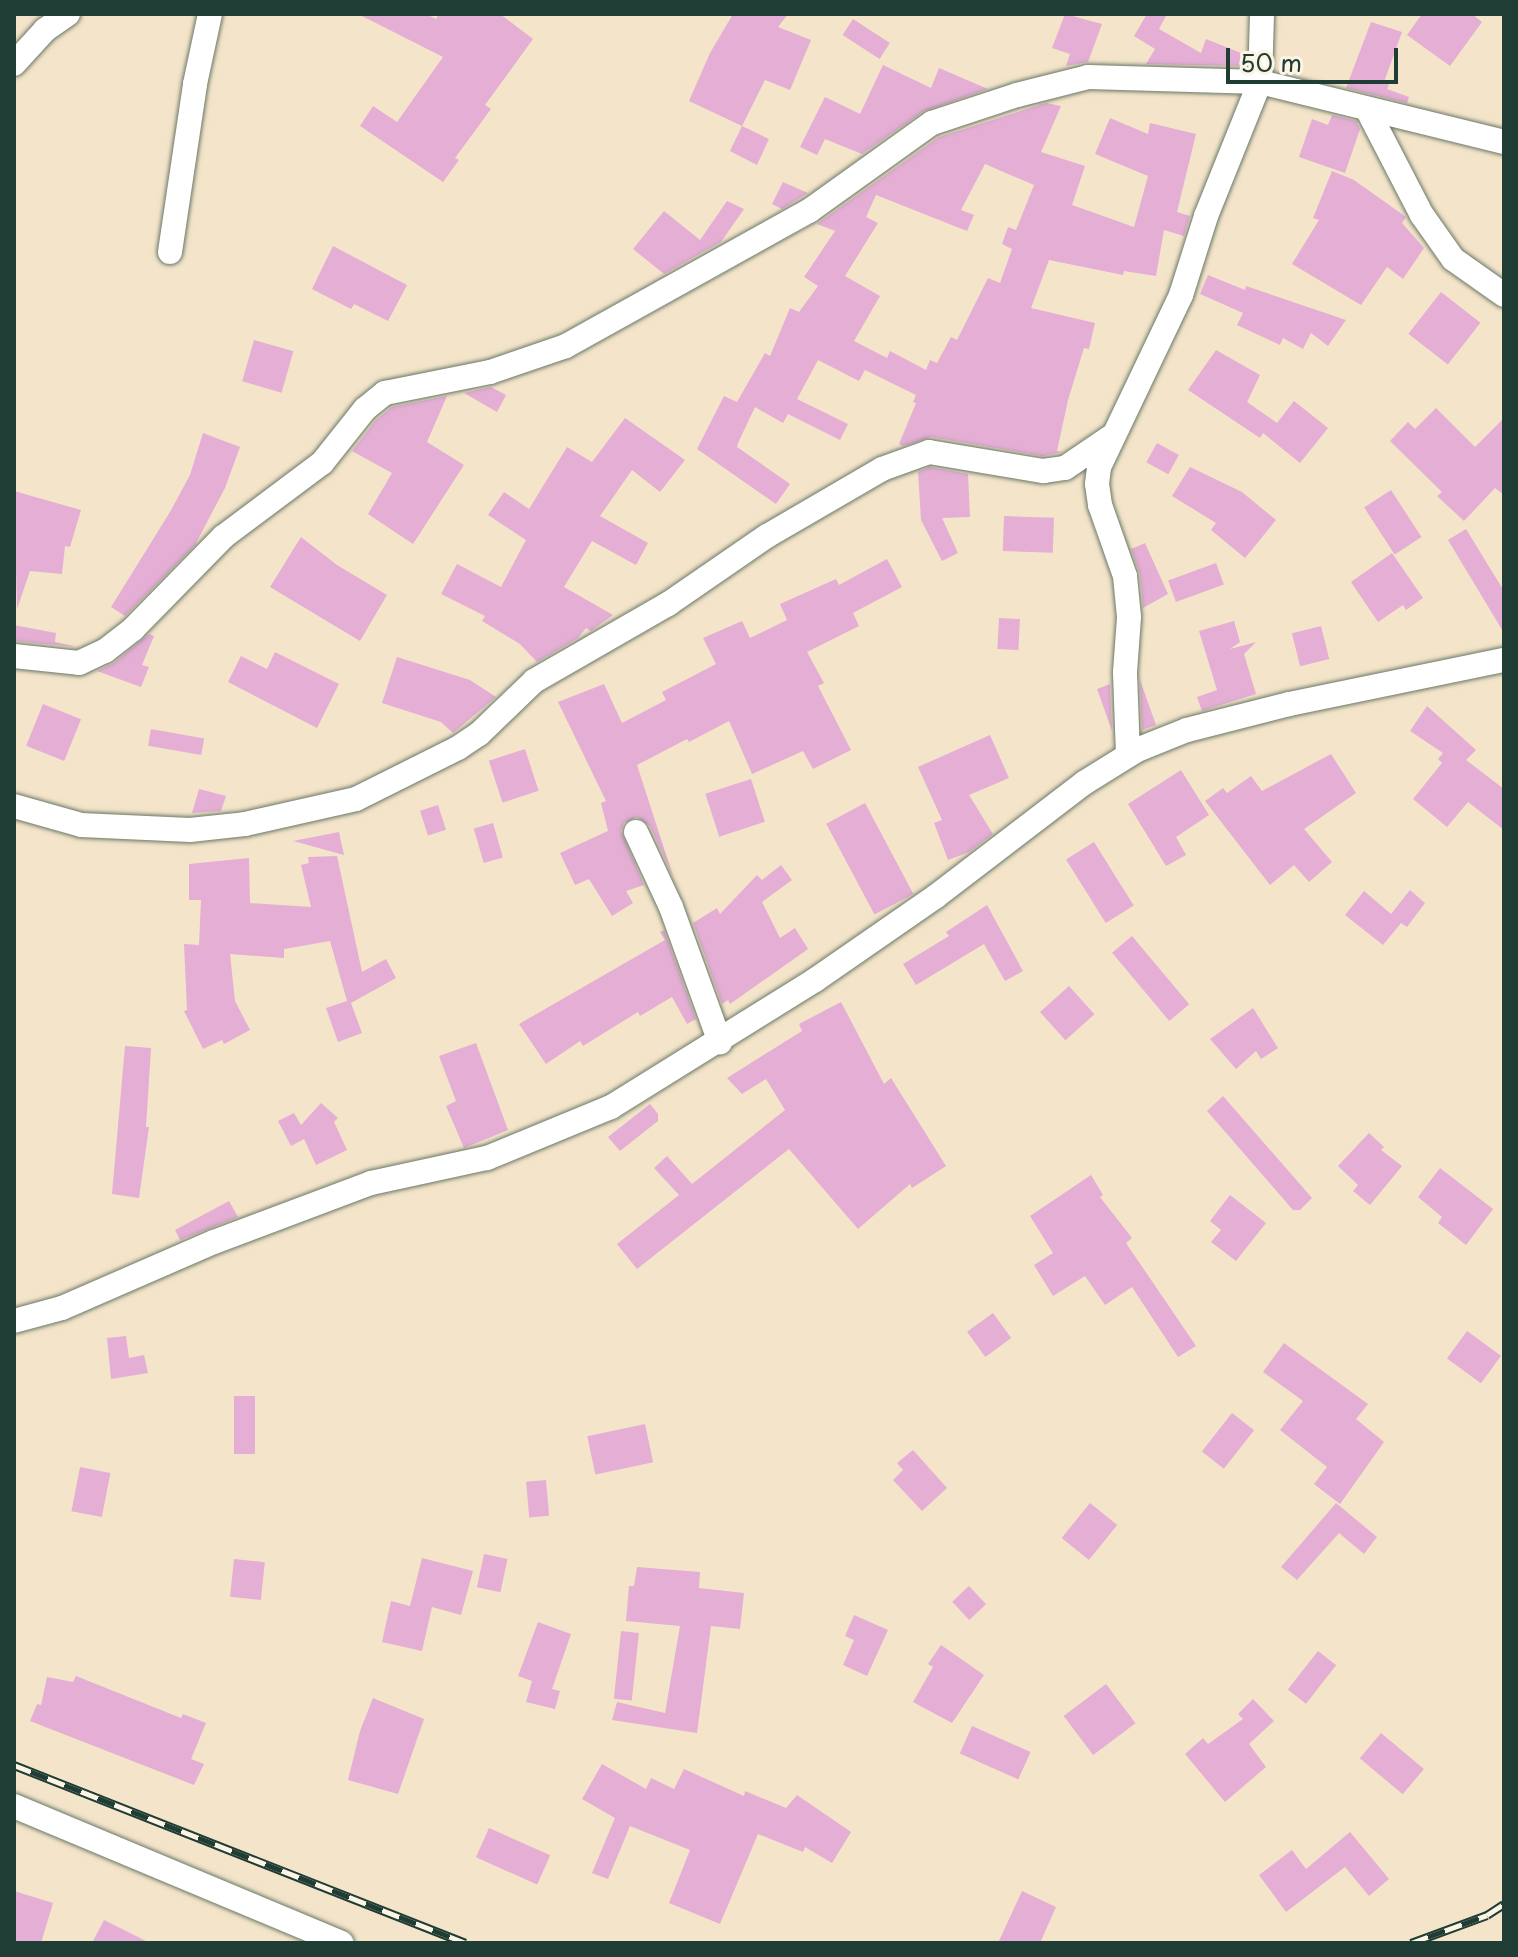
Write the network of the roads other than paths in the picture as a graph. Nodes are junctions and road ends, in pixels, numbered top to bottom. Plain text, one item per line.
1 (68, 14) edge
2 (210, 14) edge
3 (1262, 14) edge
4 (16, 59) edge
5 (1260, 82) junction
6 (1367, 109) junction
7 (1504, 142) edge
8 (170, 252) dead end
9 (1504, 295) edge
10 (1112, 436) junction
11 (14, 656) edge
12 (1504, 660) edge
13 (1128, 755) junction
14 (14, 806) edge
15 (636, 832) dead end
16 (720, 1042) junction
17 (14, 1321) edge
18 (14, 1806) edge
19 (341, 1943) edge

1 - 4 street
2 - 8 street
3 - 5 street
5 - 6 street
5 - 10 street
5 - 11 street
6 - 7 street
6 - 9 street
10 - 13 street
10 - 14 street
12 - 13 street
13 - 16 street
15 - 16 street
16 - 17 street
18 - 19 street

